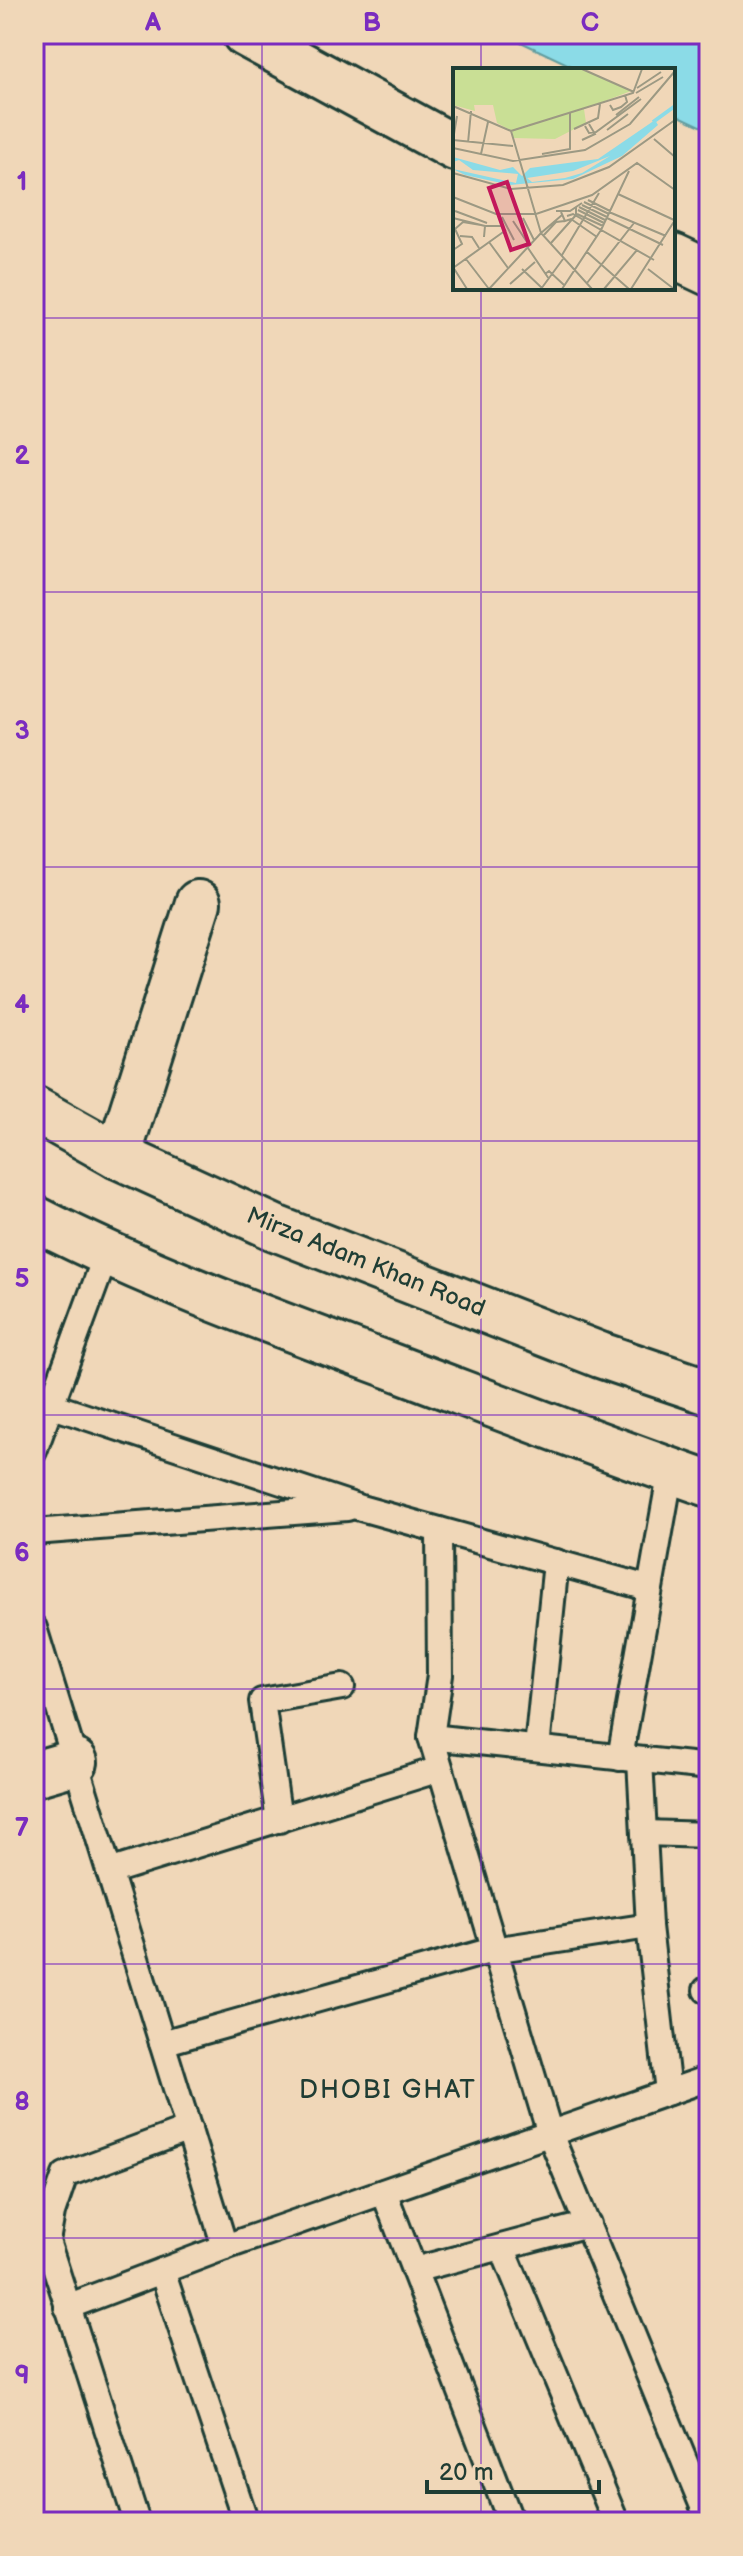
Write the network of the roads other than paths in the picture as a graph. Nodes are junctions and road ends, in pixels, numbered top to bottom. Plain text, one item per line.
1 (245, 34) edge
2 (453, 147) edge
3 (675, 257) edge
4 (709, 273) edge
5 (198, 903) dead end
6 (34, 1109) edge
7 (118, 1156) junction
8 (34, 1218) edge
9 (106, 1255) junction
10 (709, 1392) edge
11 (50, 1405) junction
12 (34, 1451) edge
13 (690, 1477) edge
14 (357, 1507) junction
15 (439, 1530) junction
16 (34, 1532) edge
17 (556, 1562) junction
18 (648, 1588) junction
19 (34, 1628) edge
20 (342, 1687) dead end
21 (431, 1737) junction
22 (537, 1748) junction
23 (630, 1759) junction
24 (75, 1762) junction
25 (709, 1767) edge
26 (440, 1769) junction
27 (34, 1774) edge
28 (279, 1820) junction
29 (644, 1833) junction
30 (709, 1835) edge
31 (109, 1872) junction
32 (649, 1926) junction
33 (493, 1950) junction
34 (162, 2043) junction
35 (709, 2078) edge
36 (668, 2092) junction
37 (189, 2129) junction
38 (550, 2134) junction
39 (384, 2192) junction
40 (588, 2224) junction
41 (225, 2247) junction
42 (502, 2247) junction
43 (414, 2270) junction
44 (162, 2271) junction
45 (67, 2307) junction
46 (709, 2521) edge
47 (137, 2522) edge
48 (246, 2522) edge
49 (511, 2522) edge
50 (616, 2522) edge

1 - 2 main road
3 - 4 main road
5 - 7 main road
6 - 7 main road, Mirza Adam Khan Road
7 - 10 main road, Mirza Adam Khan Road
8 - 9 main road
9 - 11 lane
9 - 13 main road
11 - 12 lane
11 - 14 lane
13 - 18 lane
14 - 15 lane
14 - 16 lane
15 - 17 lane
15 - 21 lane
17 - 18 lane
17 - 22 lane
18 - 23 lane
19 - 24 lane
20 - 28 lane
21 - 22 lane
21 - 26 lane
22 - 23 lane
23 - 25 lane
23 - 29 lane
24 - 27 main road
24 - 31 lane
26 - 28 lane
26 - 33 lane
28 - 31 lane
29 - 30 lane
29 - 32 lane
31 - 34 lane
32 - 33 lane
32 - 36 lane
33 - 34 lane
33 - 38 lane
34 - 37 lane
35 - 36 lane
36 - 38 lane
37 - 41 lane
37 - 45 lane
38 - 39 lane
38 - 40 lane
39 - 41 lane
39 - 43 lane
40 - 42 lane
40 - 46 lane
41 - 44 lane
42 - 43 lane
42 - 50 lane
43 - 49 lane
44 - 45 lane
44 - 48 lane
45 - 47 lane

